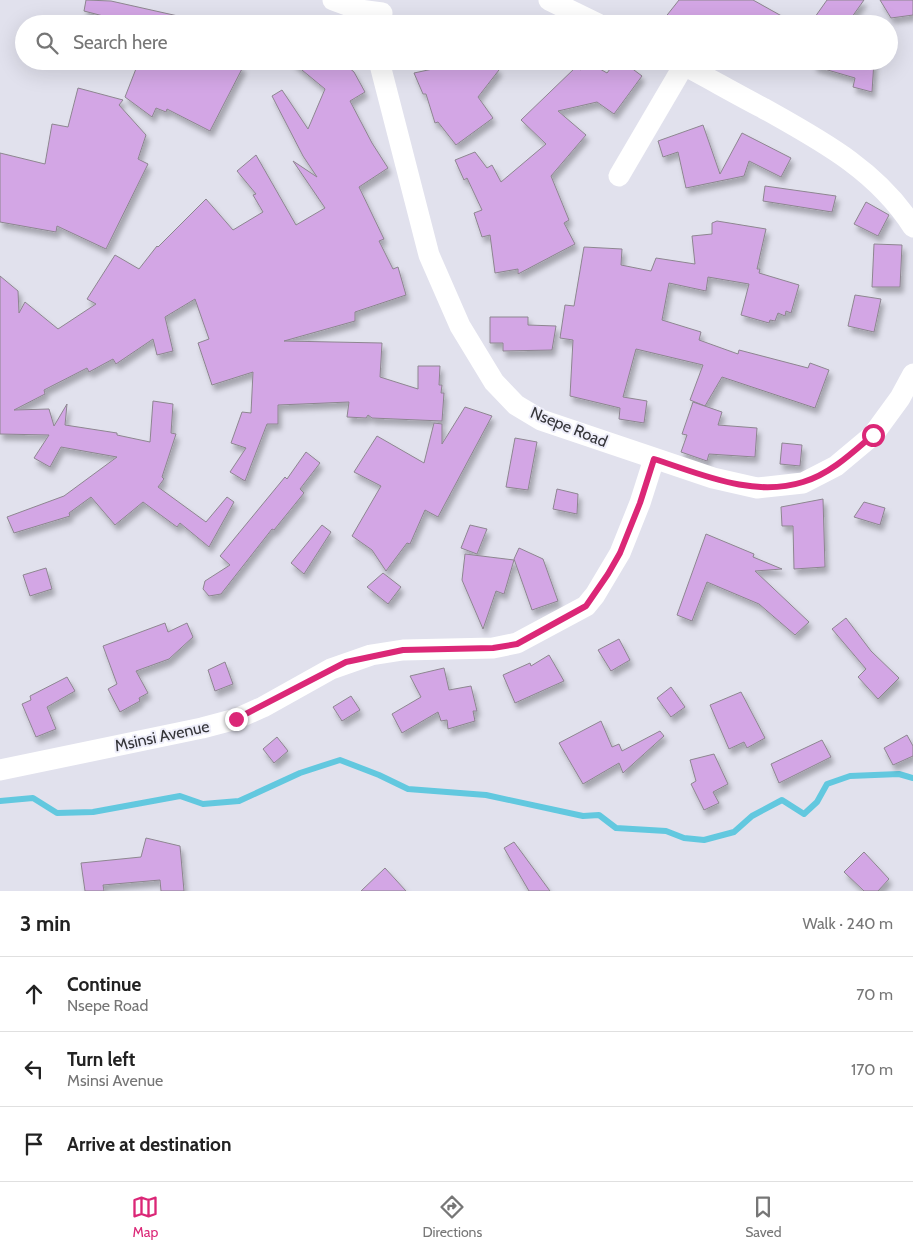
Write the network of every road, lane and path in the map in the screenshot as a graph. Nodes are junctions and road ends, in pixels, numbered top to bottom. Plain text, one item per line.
1 (333, 0) edge
2 (550, 0) edge
3 (383, 12) edge
4 (580, 15) edge
5 (381, 70) edge
6 (676, 70) edge
7 (693, 70) edge
8 (619, 176) dead end
9 (913, 227) edge
10 (913, 374) edge
11 (654, 459) junction
12 (0, 770) edge

1 - 3 street
2 - 4 street
5 - 11 street, Nsepe Road
6 - 8 street
7 - 9 street
10 - 11 street, Nsepe Road
11 - 12 street, Msinsi Avenue

